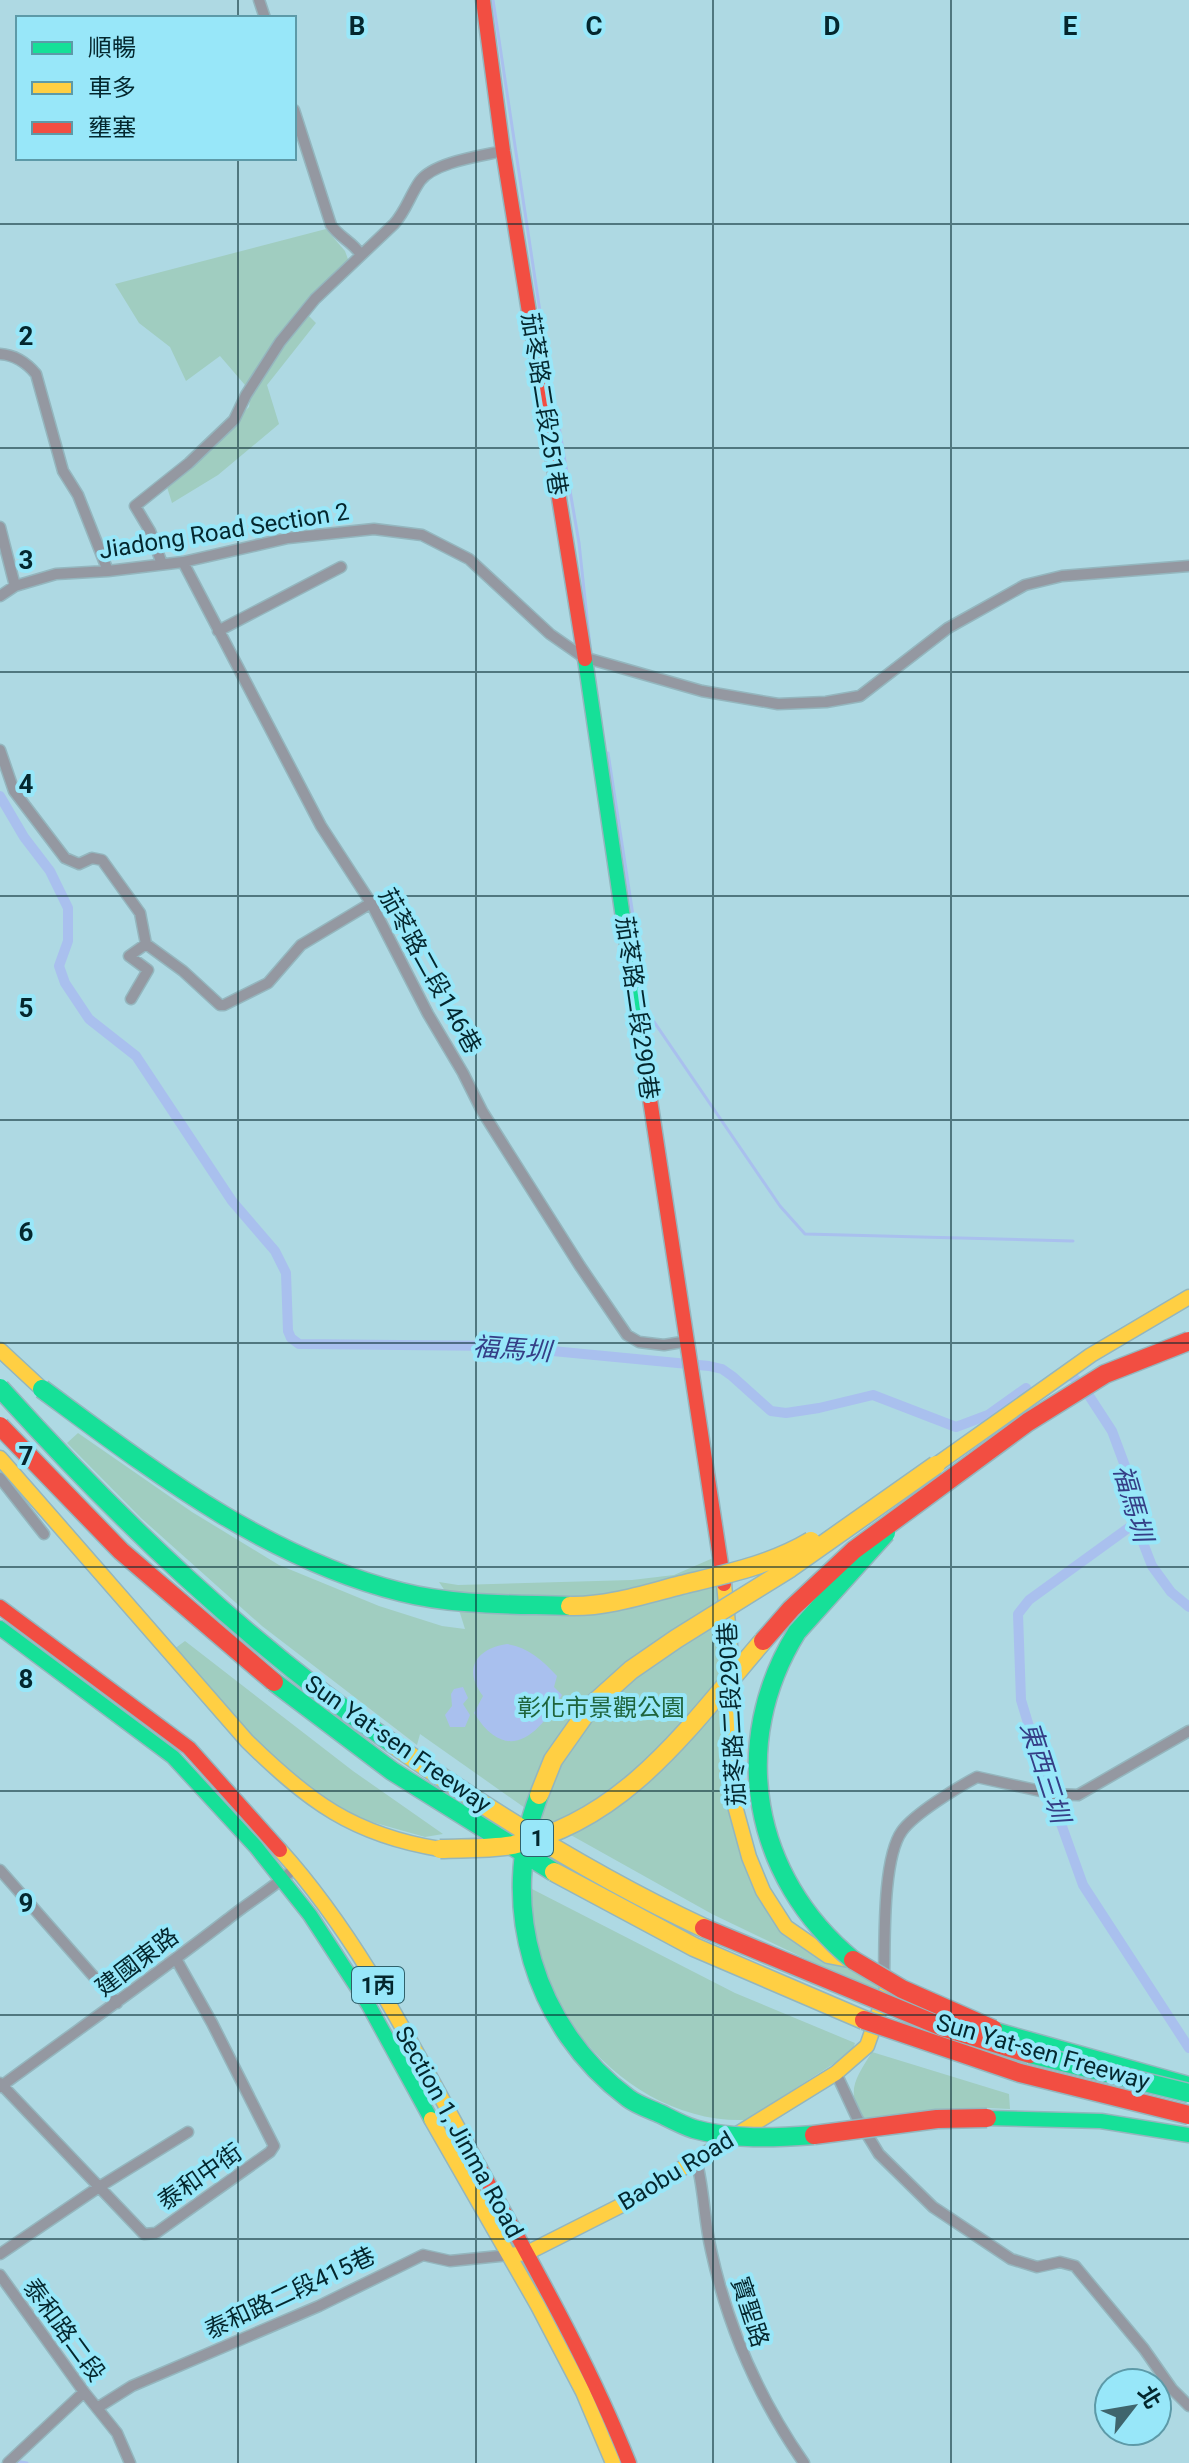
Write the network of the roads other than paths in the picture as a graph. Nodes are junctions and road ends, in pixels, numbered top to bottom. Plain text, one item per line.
1 (483, 0) edge
2 (296, 116) edge
3 (503, 151) junction
4 (361, 255) junction
5 (0, 354) edge
6 (0, 527) edge
7 (183, 562) junction
8 (162, 564) junction
9 (1189, 566) edge
10 (341, 567) dead end
11 (108, 571) junction
12 (15, 586) junction
13 (0, 596) edge
14 (218, 631) junction
15 (583, 657) junction
16 (0, 750) edge
17 (371, 903) junction
18 (146, 944) junction
19 (131, 999) dead end
20 (1189, 1290) edge
21 (1189, 1297) edge
22 (1169, 1307) junction
23 (1189, 1344) edge
24 (0, 1350) edge
25 (690, 1358) junction
26 (0, 1388) edge
27 (0, 1426) edge
28 (0, 1458) edge
29 (936, 1465) junction
30 (0, 1478) edge
31 (895, 1520) junction
32 (44, 1534) dead end
33 (0, 1607) edge
34 (0, 1628) edge
35 (1189, 1731) edge
36 (764, 1755) dead end
37 (0, 1870) edge
38 (289, 1873) junction
39 (176, 1959) junction
40 (859, 1962) junction
41 (886, 1980) junction
42 (117, 2003) junction
43 (836, 2073) junction
44 (1189, 2084) edge
45 (1, 2085) edge
46 (1189, 2093) edge
47 (1189, 2115) edge
48 (188, 2132) dead end
49 (1189, 2135) edge
50 (696, 2159) junction
51 (99, 2187) junction
52 (0, 2254) edge
53 (518, 2254) junction
54 (0, 2275) edge
55 (84, 2392) junction
56 (1189, 2406) edge
57 (97, 2408) junction
58 (11, 2460) edge
59 (130, 2463) edge
60 (613, 2463) edge
61 (629, 2463) edge
62 (804, 2463) edge

1 - 3 main road, 茄苳路二段251巷
2 - 4 street
3 - 4 street
3 - 15 main road, 茄苳路二段251巷
4 - 8 street
5 - 11 street
6 - 12 street
7 - 8 street, Jiadong Road Section 2
7 - 14 street, 茄苳路二段146巷
7 - 15 street, Jiadong Road Section 2
8 - 11 street, Jiadong Road Section 2
9 - 15 street, Jiadong Road Section 2
10 - 14 street
11 - 12 street, Jiadong Road Section 2
12 - 13 street, Jiadong Road Section 2
14 - 17 street, 茄苳路二段146巷
15 - 25 main road, 茄苳路二段290巷
16 - 18 street
17 - 18 street
17 - 25 street, 茄苳路二段146巷
18 - 19 street
20 - 22 main road
21 - 22 main road
22 - 29 main road
23 - 31 main road, bridge
24 - 29 main road, bridge
25 - 40 main road, 茄苳路二段290巷
26 - 46 main road, Sun Yat-sen Freeway / 1, bridge
27 - 47 main road, Sun Yat-sen Freeway / 1, bridge
28 - 31 main road, bridge
29 - 49 main road, bridge
30 - 32 street
31 - 44 main road, bridge
33 - 38 main road, Section 1, Jinma Road / 1丙
34 - 38 main road, Section 1, Jinma Road / 1丙
35 - 41 street
36 - 40 street
37 - 42 street
38 - 39 street, 建國東路
38 - 53 main road, Section 1, Jinma Road / 1丙
39 - 42 street, 建國東路
39 - 51 street, 泰和中街
40 - 41 main road, 茄苳路二段290巷
41 - 43 main road, Baobu Road
42 - 45 street, 建國東路
43 - 50 main road, Baobu Road
43 - 56 street
45 - 51 street, 泰和中街
48 - 51 street
50 - 53 main road, Baobu Road
50 - 62 street, 寶聖路
51 - 52 street
53 - 57 street, 泰和路二段415巷
53 - 60 main road, Section 1, Jinma Road / 1丙
53 - 61 main road, Section 1, Jinma Road / 1丙
54 - 55 street, 泰和路二段
55 - 57 street, 泰和路二段
55 - 58 street
57 - 59 street, 泰和路二段

